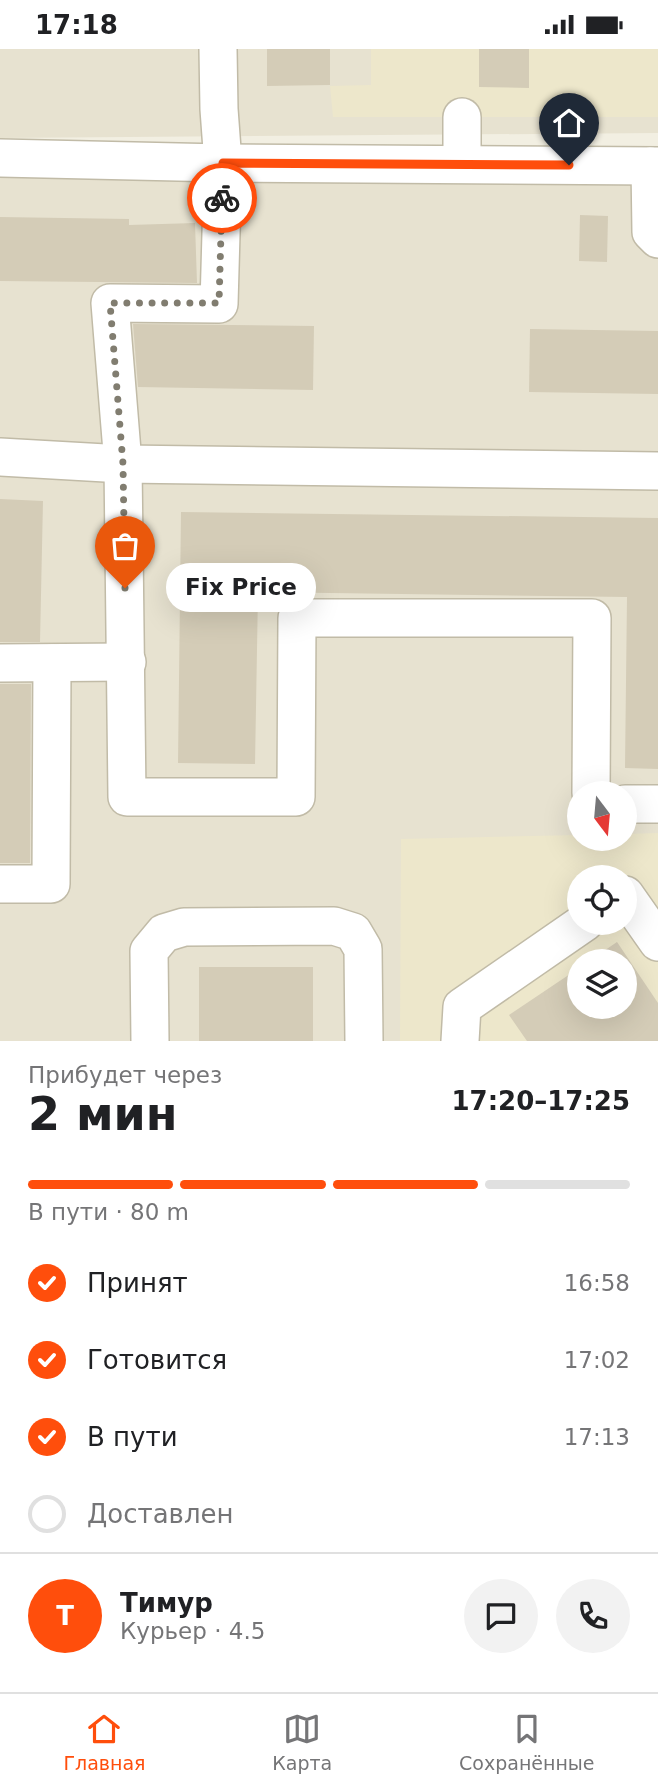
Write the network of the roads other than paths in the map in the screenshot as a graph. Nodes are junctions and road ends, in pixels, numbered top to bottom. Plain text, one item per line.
1 (218, 49) edge
2 (463, 117) dead end
3 (0, 158) edge
4 (223, 163) junction
5 (462, 164) junction
6 (654, 166) edge
7 (658, 239) edge
8 (0, 457) edge
9 (123, 464) junction
10 (658, 471) edge
11 (0, 663) edge
12 (52, 663) junction
13 (127, 663) junction
14 (591, 781) edge
15 (637, 804) edge
16 (658, 804) edge
17 (0, 884) edge
18 (637, 912) edge
19 (567, 934) edge
20 (658, 942) edge
21 (150, 1041) edge
22 (364, 1041) edge
23 (460, 1041) edge

1 - 4 street
2 - 5 street
3 - 4 street
4 - 5 street
4 - 9 street
5 - 6 street
6 - 7 street
8 - 9 street
9 - 10 street
9 - 13 street
11 - 12 street
12 - 13 street
12 - 17 street
13 - 14 street
15 - 16 street
18 - 20 street
19 - 23 street
21 - 22 street

